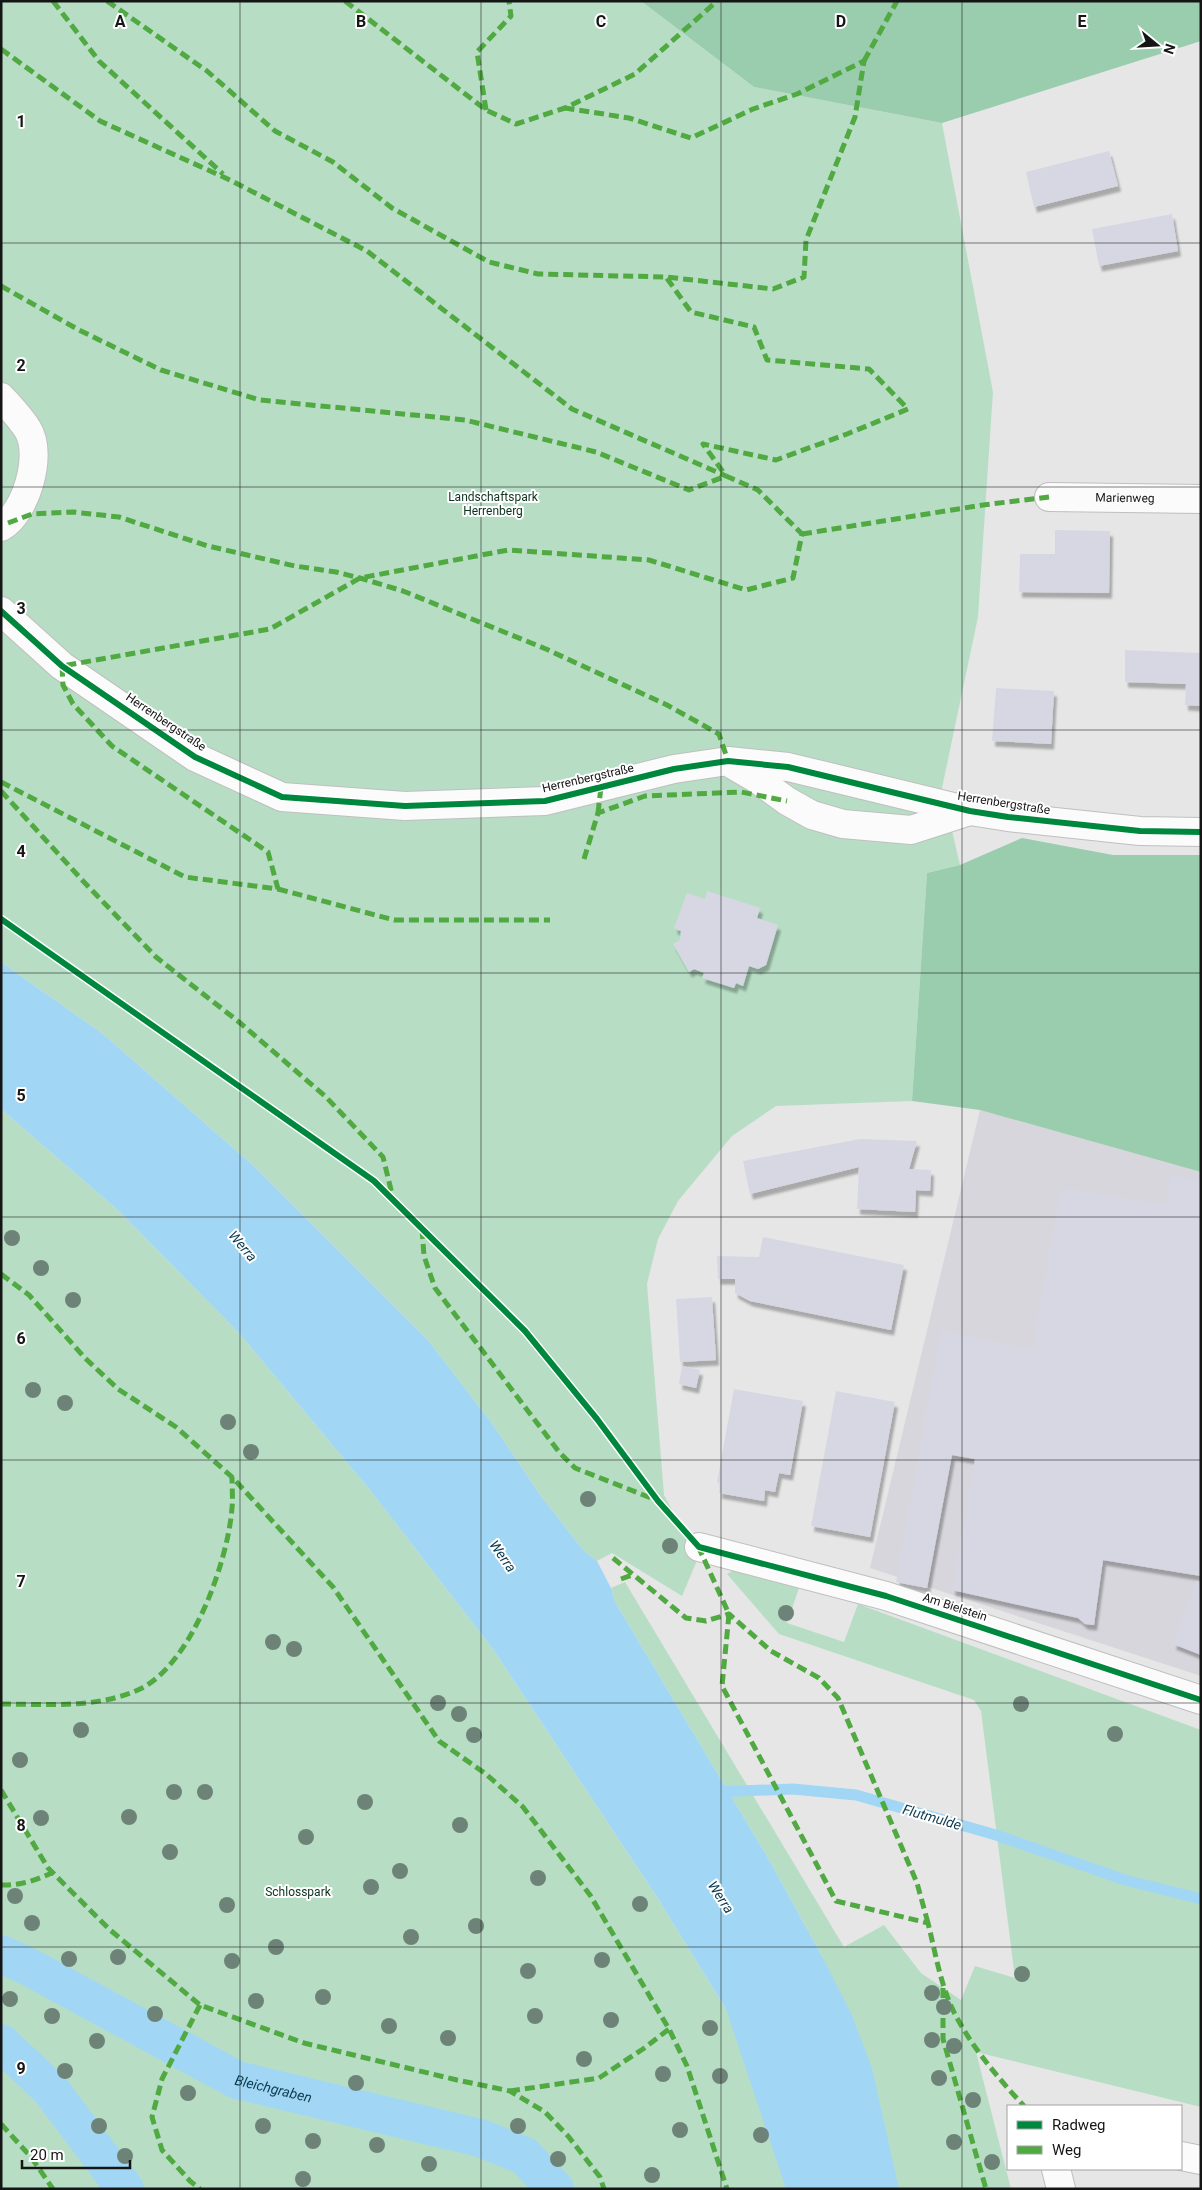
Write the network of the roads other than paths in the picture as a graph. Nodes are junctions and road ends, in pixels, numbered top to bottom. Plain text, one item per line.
1 (1, 397) edge
2 (1049, 497) dead end
3 (1201, 499) edge
4 (1, 527) edge
5 (1, 611) edge
6 (728, 761) junction
7 (970, 811) junction
8 (1201, 832) edge
9 (699, 1547) dead end
10 (1201, 1700) edge
11 (1182, 2156) edge
12 (1201, 2160) edge
13 (1056, 2170) edge
14 (1061, 2189) edge

1 - 4 street
2 - 3 street, Marienweg
5 - 6 street, Herrenbergstraße
6 - 7 street, Herrenbergstraße
6 - 7 street
7 - 8 street, Herrenbergstraße
9 - 10 street, Am Bielstein
11 - 12 street
13 - 14 street

